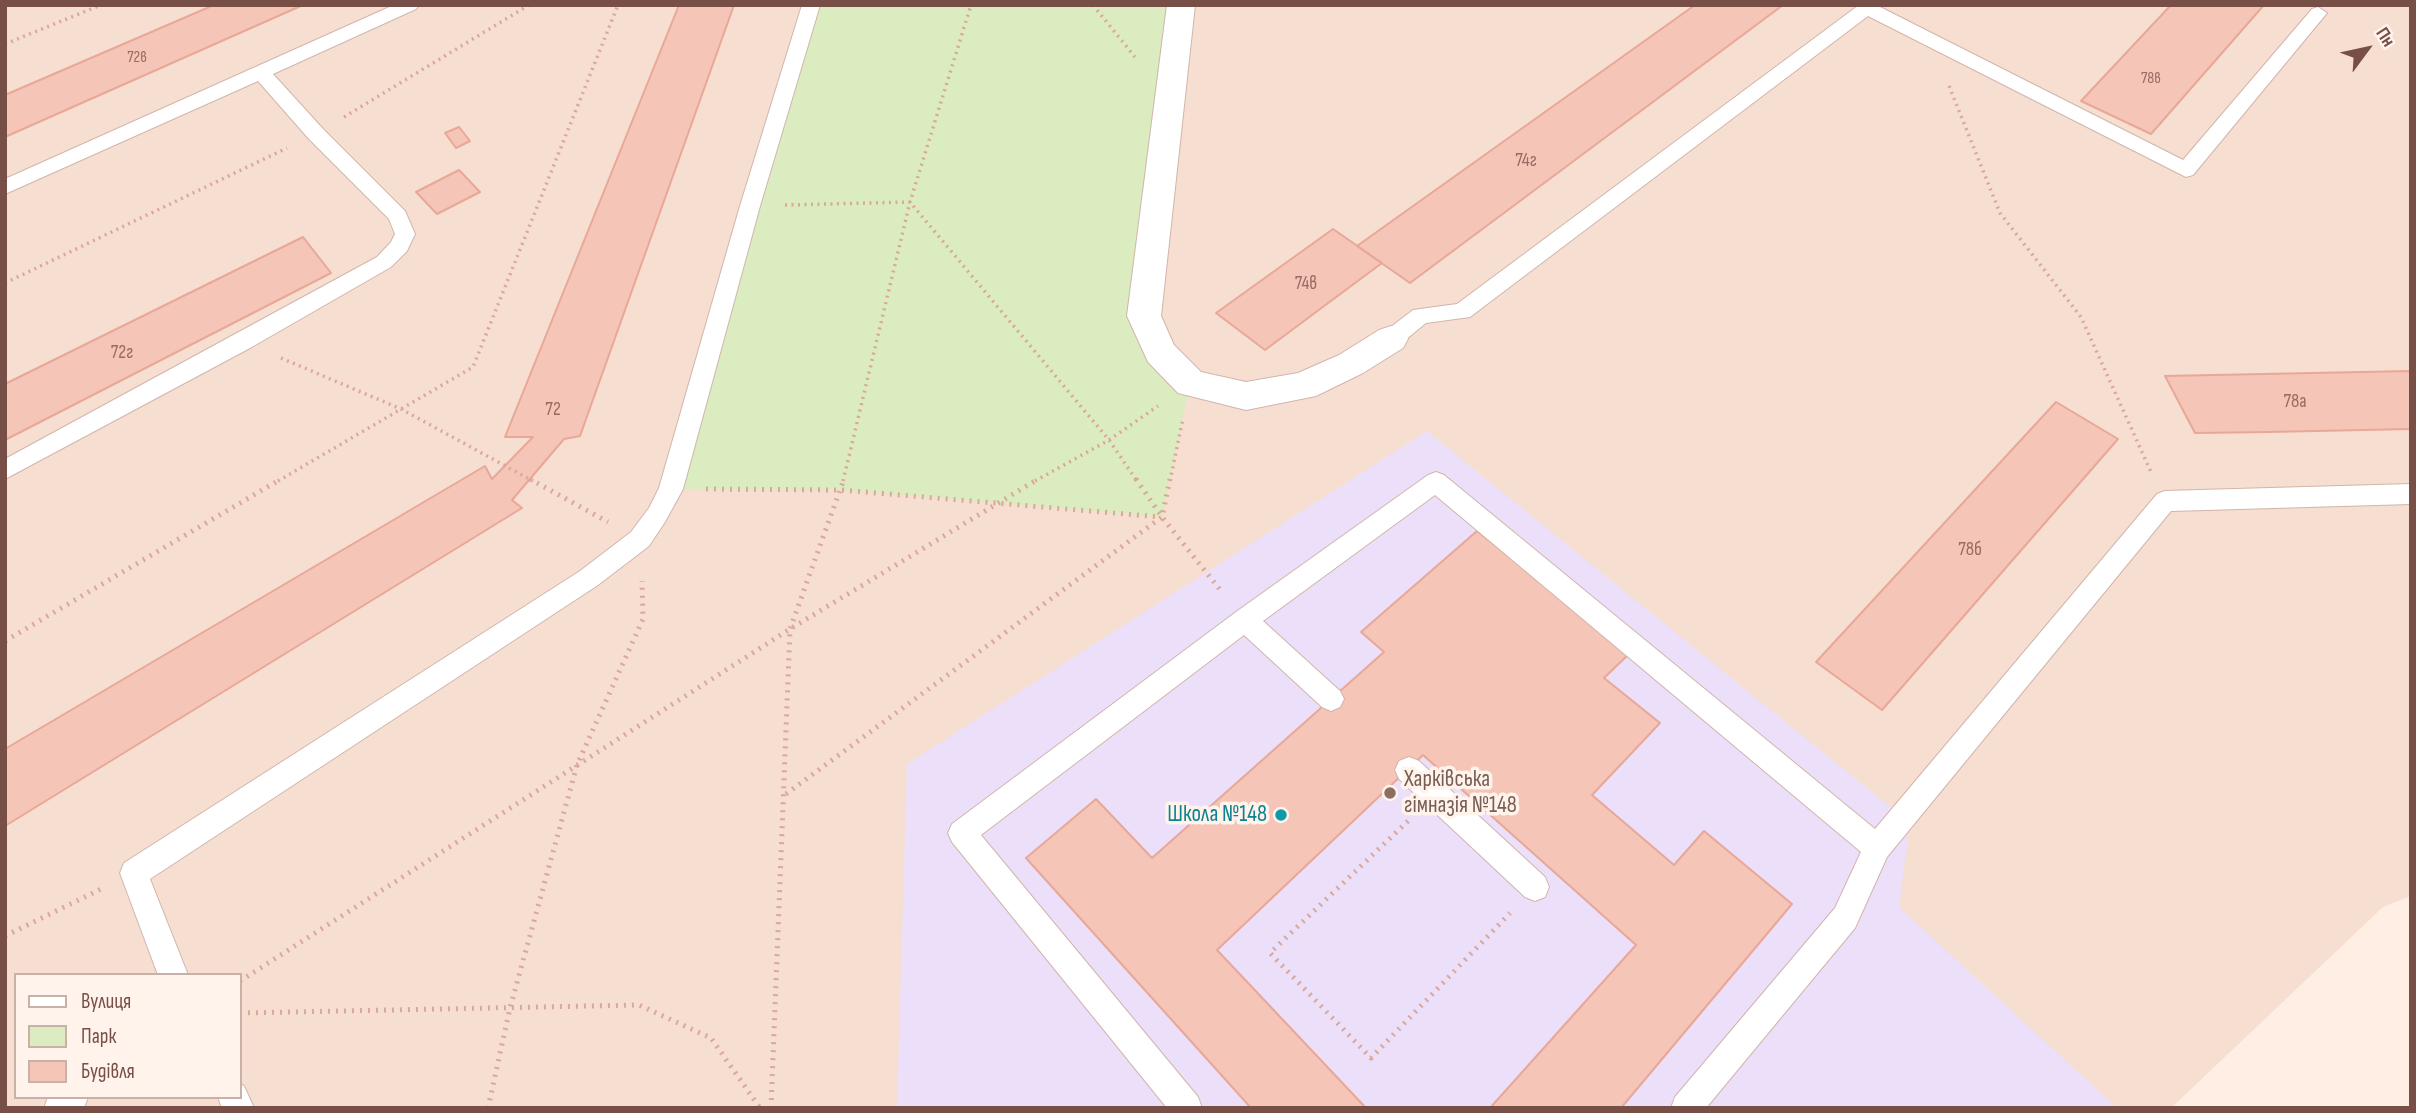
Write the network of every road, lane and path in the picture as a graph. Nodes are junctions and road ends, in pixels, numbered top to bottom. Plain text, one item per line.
1 (101, 5) edge
2 (410, 5) edge
3 (529, 5) edge
4 (618, 5) edge
5 (811, 5) edge
6 (971, 5) edge
7 (1093, 5) edge
8 (1181, 5) edge
9 (2318, 13) dead end
10 (1930, 40) junction
11 (5, 44) edge
12 (261, 72) junction
13 (1171, 101) junction
14 (316, 134) junction
15 (5, 187) edge
16 (909, 202) junction
17 (750, 206) junction
18 (5, 283) edge
19 (1391, 339) joint
20 (243, 342) junction
21 (1190, 383) junction
22 (401, 409) junction
23 (1109, 440) junction
24 (5, 470) edge
25 (671, 489) junction
26 (841, 490) junction
27 (2411, 494) edge
28 (2165, 501) junction
29 (995, 503) junction
30 (1162, 517) junction
31 (640, 539) junction
32 (1245, 620) junction
33 (790, 629) junction
34 (5, 641) edge
35 (1331, 699) dead end
36 (577, 765) junction
37 (1409, 770) dead end
38 (785, 794) junction
39 (1436, 795) junction
40 (1877, 848) junction
41 (134, 873) junction
42 (1535, 887) joint
43 (5, 936) edge
44 (172, 973) edge
45 (242, 980) edge
46 (510, 1007) junction
47 (242, 1013) edge
48 (488, 1108) edge
49 (760, 1108) edge
50 (771, 1108) edge
51 (1186, 1108) edge
52 (1686, 1108) edge

1 - 11 path
2 - 12 lane
3 - 14 path
4 - 22 path
5 - 17 lane
6 - 16 path
7 - 13 path
8 - 13 street
9 - 10 lane
10 - 19 lane
10 - 28 path
12 - 14 lane
12 - 15 lane
13 - 21 street
14 - 18 path
14 - 20 lane
16 - 17 path
16 - 23 path
16 - 26 path
17 - 25 lane
19 - 21 street
20 - 22 path
20 - 24 lane
21 - 23 path
21 - 30 path
22 - 31 path
22 - 34 path
23 - 29 path
23 - 30 path
25 - 26 path
25 - 31 lane
26 - 29 path
26 - 33 path
27 - 28 lane
28 - 40 lane
29 - 30 path
29 - 33 path
30 - 32 path
30 - 38 path
31 - 36 path
31 - 41 lane
32 - 35 lane
32 - 40 lane
32 - 51 lane
33 - 36 path
33 - 38 path
36 - 45 path
36 - 46 path
37 - 39 lane
38 - 50 path
39 - 42 lane
39 - 42 path
40 - 52 lane
41 - 43 path
41 - 44 lane
46 - 47 path
46 - 48 path
46 - 49 path

